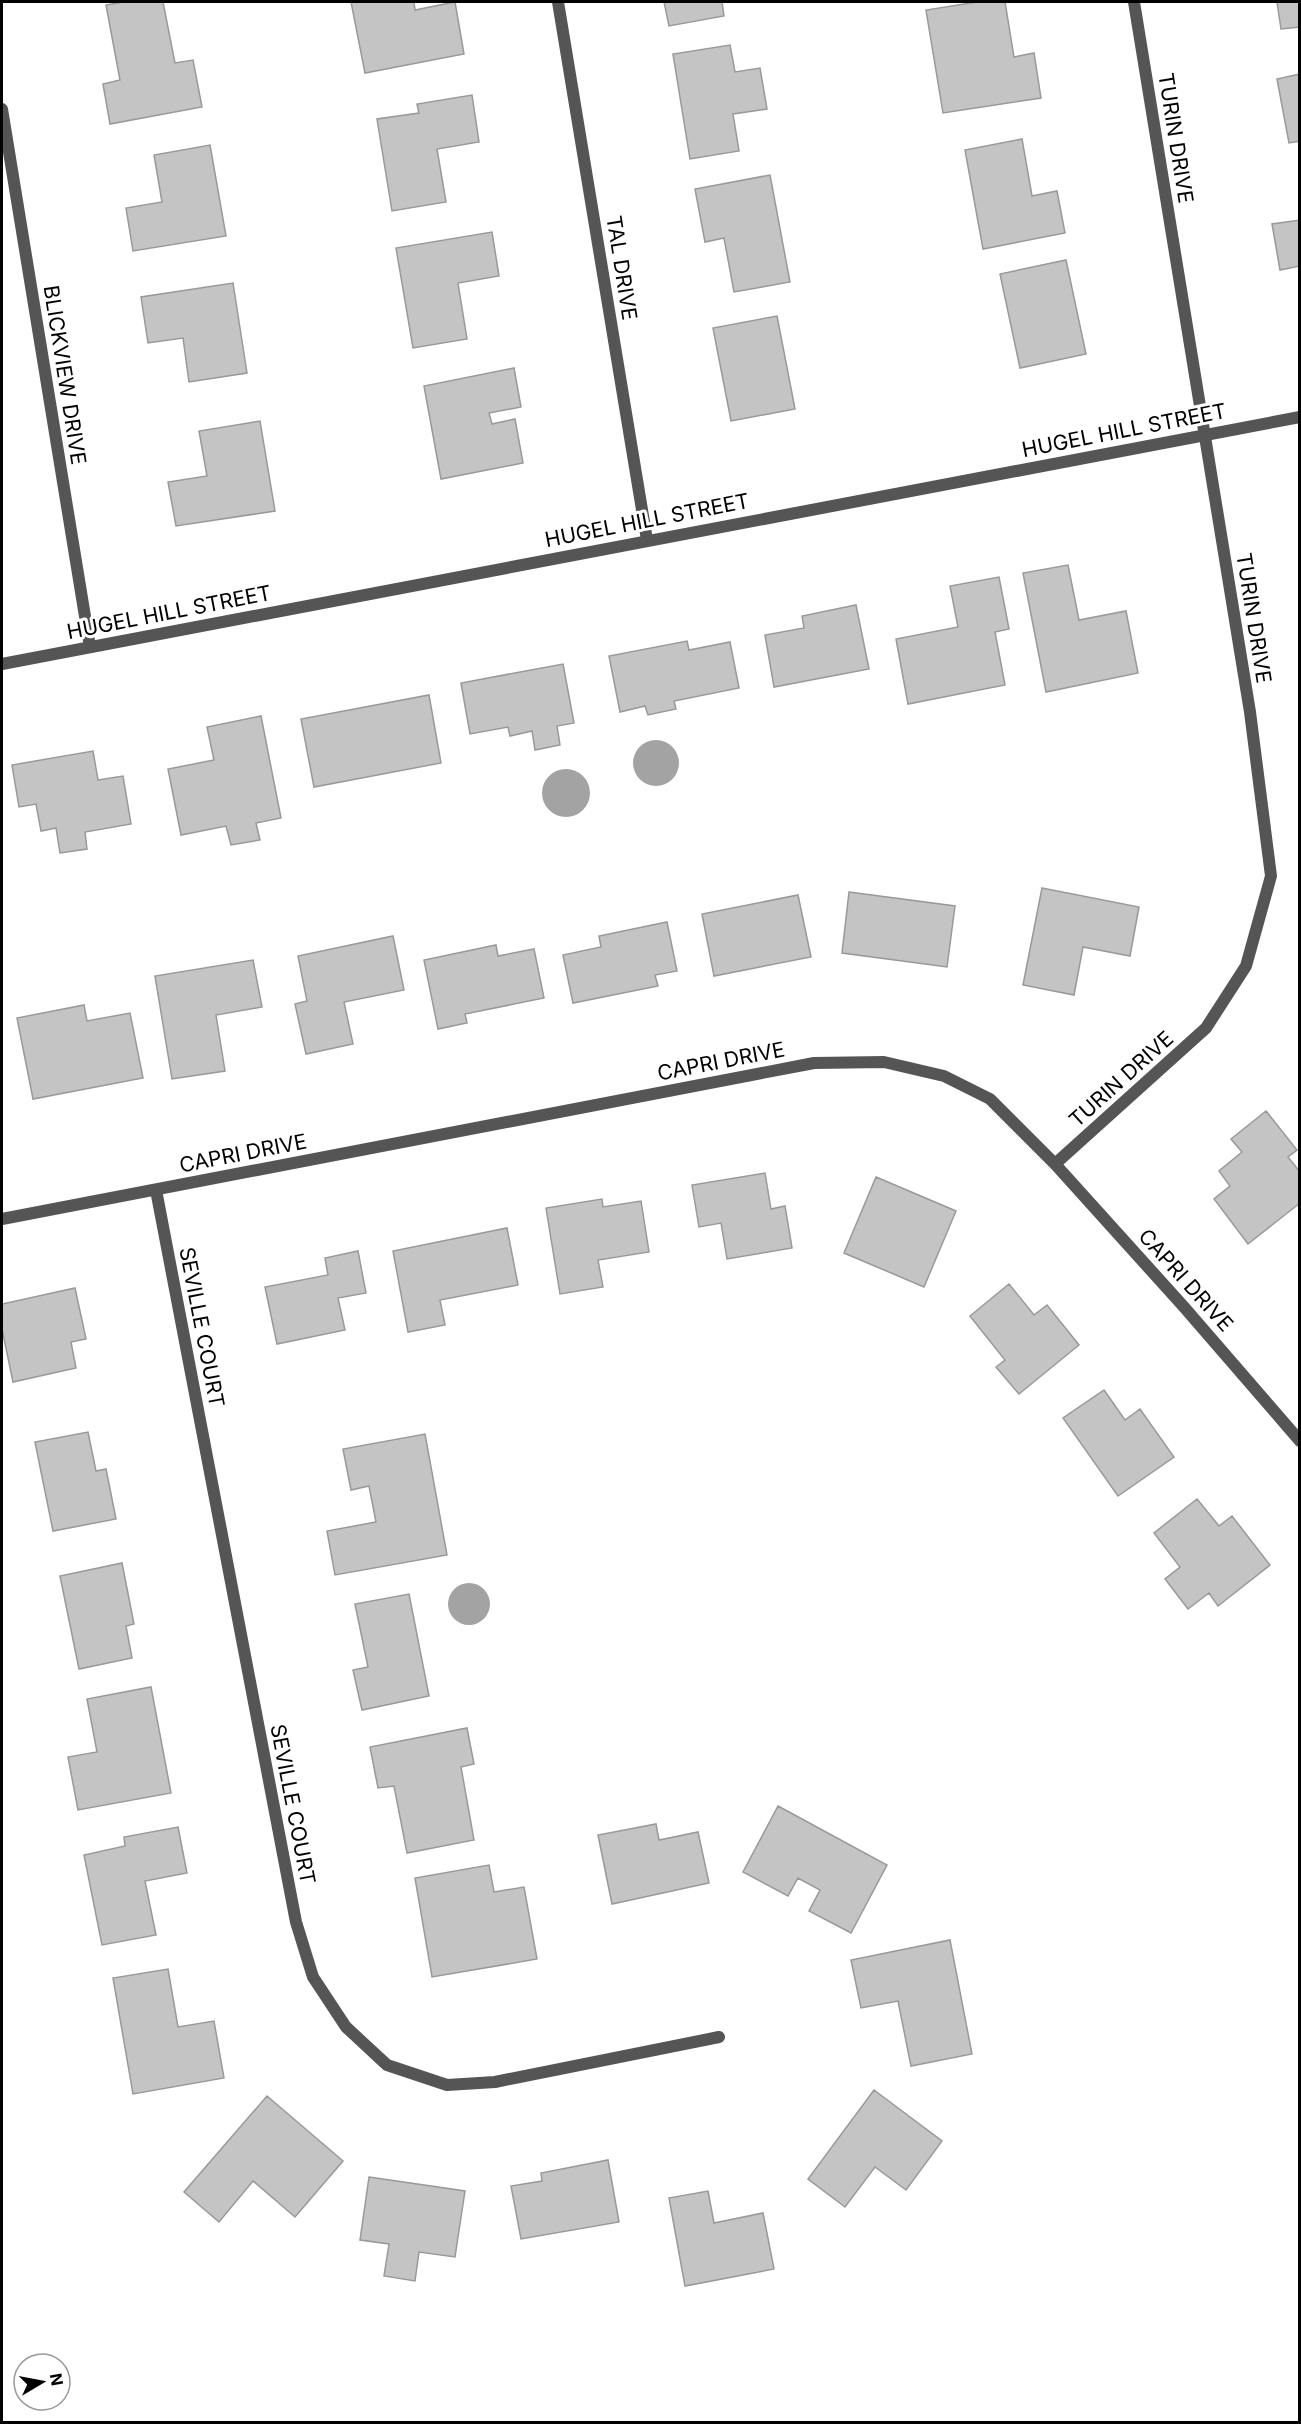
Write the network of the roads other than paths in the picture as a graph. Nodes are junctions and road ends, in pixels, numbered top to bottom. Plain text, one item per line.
1 (558, 2) edge
2 (1134, 2) edge
3 (2, 109) edge
4 (1299, 417) edge
5 (1204, 435) junction
6 (646, 540) junction
7 (90, 647) junction
8 (2, 664) edge
9 (1055, 1164) junction
10 (156, 1190) junction
11 (2, 1219) edge
12 (1299, 1441) edge
13 (719, 2037) dead end

1 - 6 street, TAL DRIVE
2 - 5 street, TURIN DRIVE
3 - 7 street, BLICKVIEW DRIVE
4 - 5 street, HUGEL HILL STREET
5 - 6 street, HUGEL HILL STREET
5 - 9 street, TURIN DRIVE
6 - 7 street, HUGEL HILL STREET
7 - 8 street, HUGEL HILL STREET
9 - 10 street, CAPRI DRIVE
9 - 12 street, CAPRI DRIVE
10 - 11 street, CAPRI DRIVE
10 - 13 street, SEVILLE COURT

